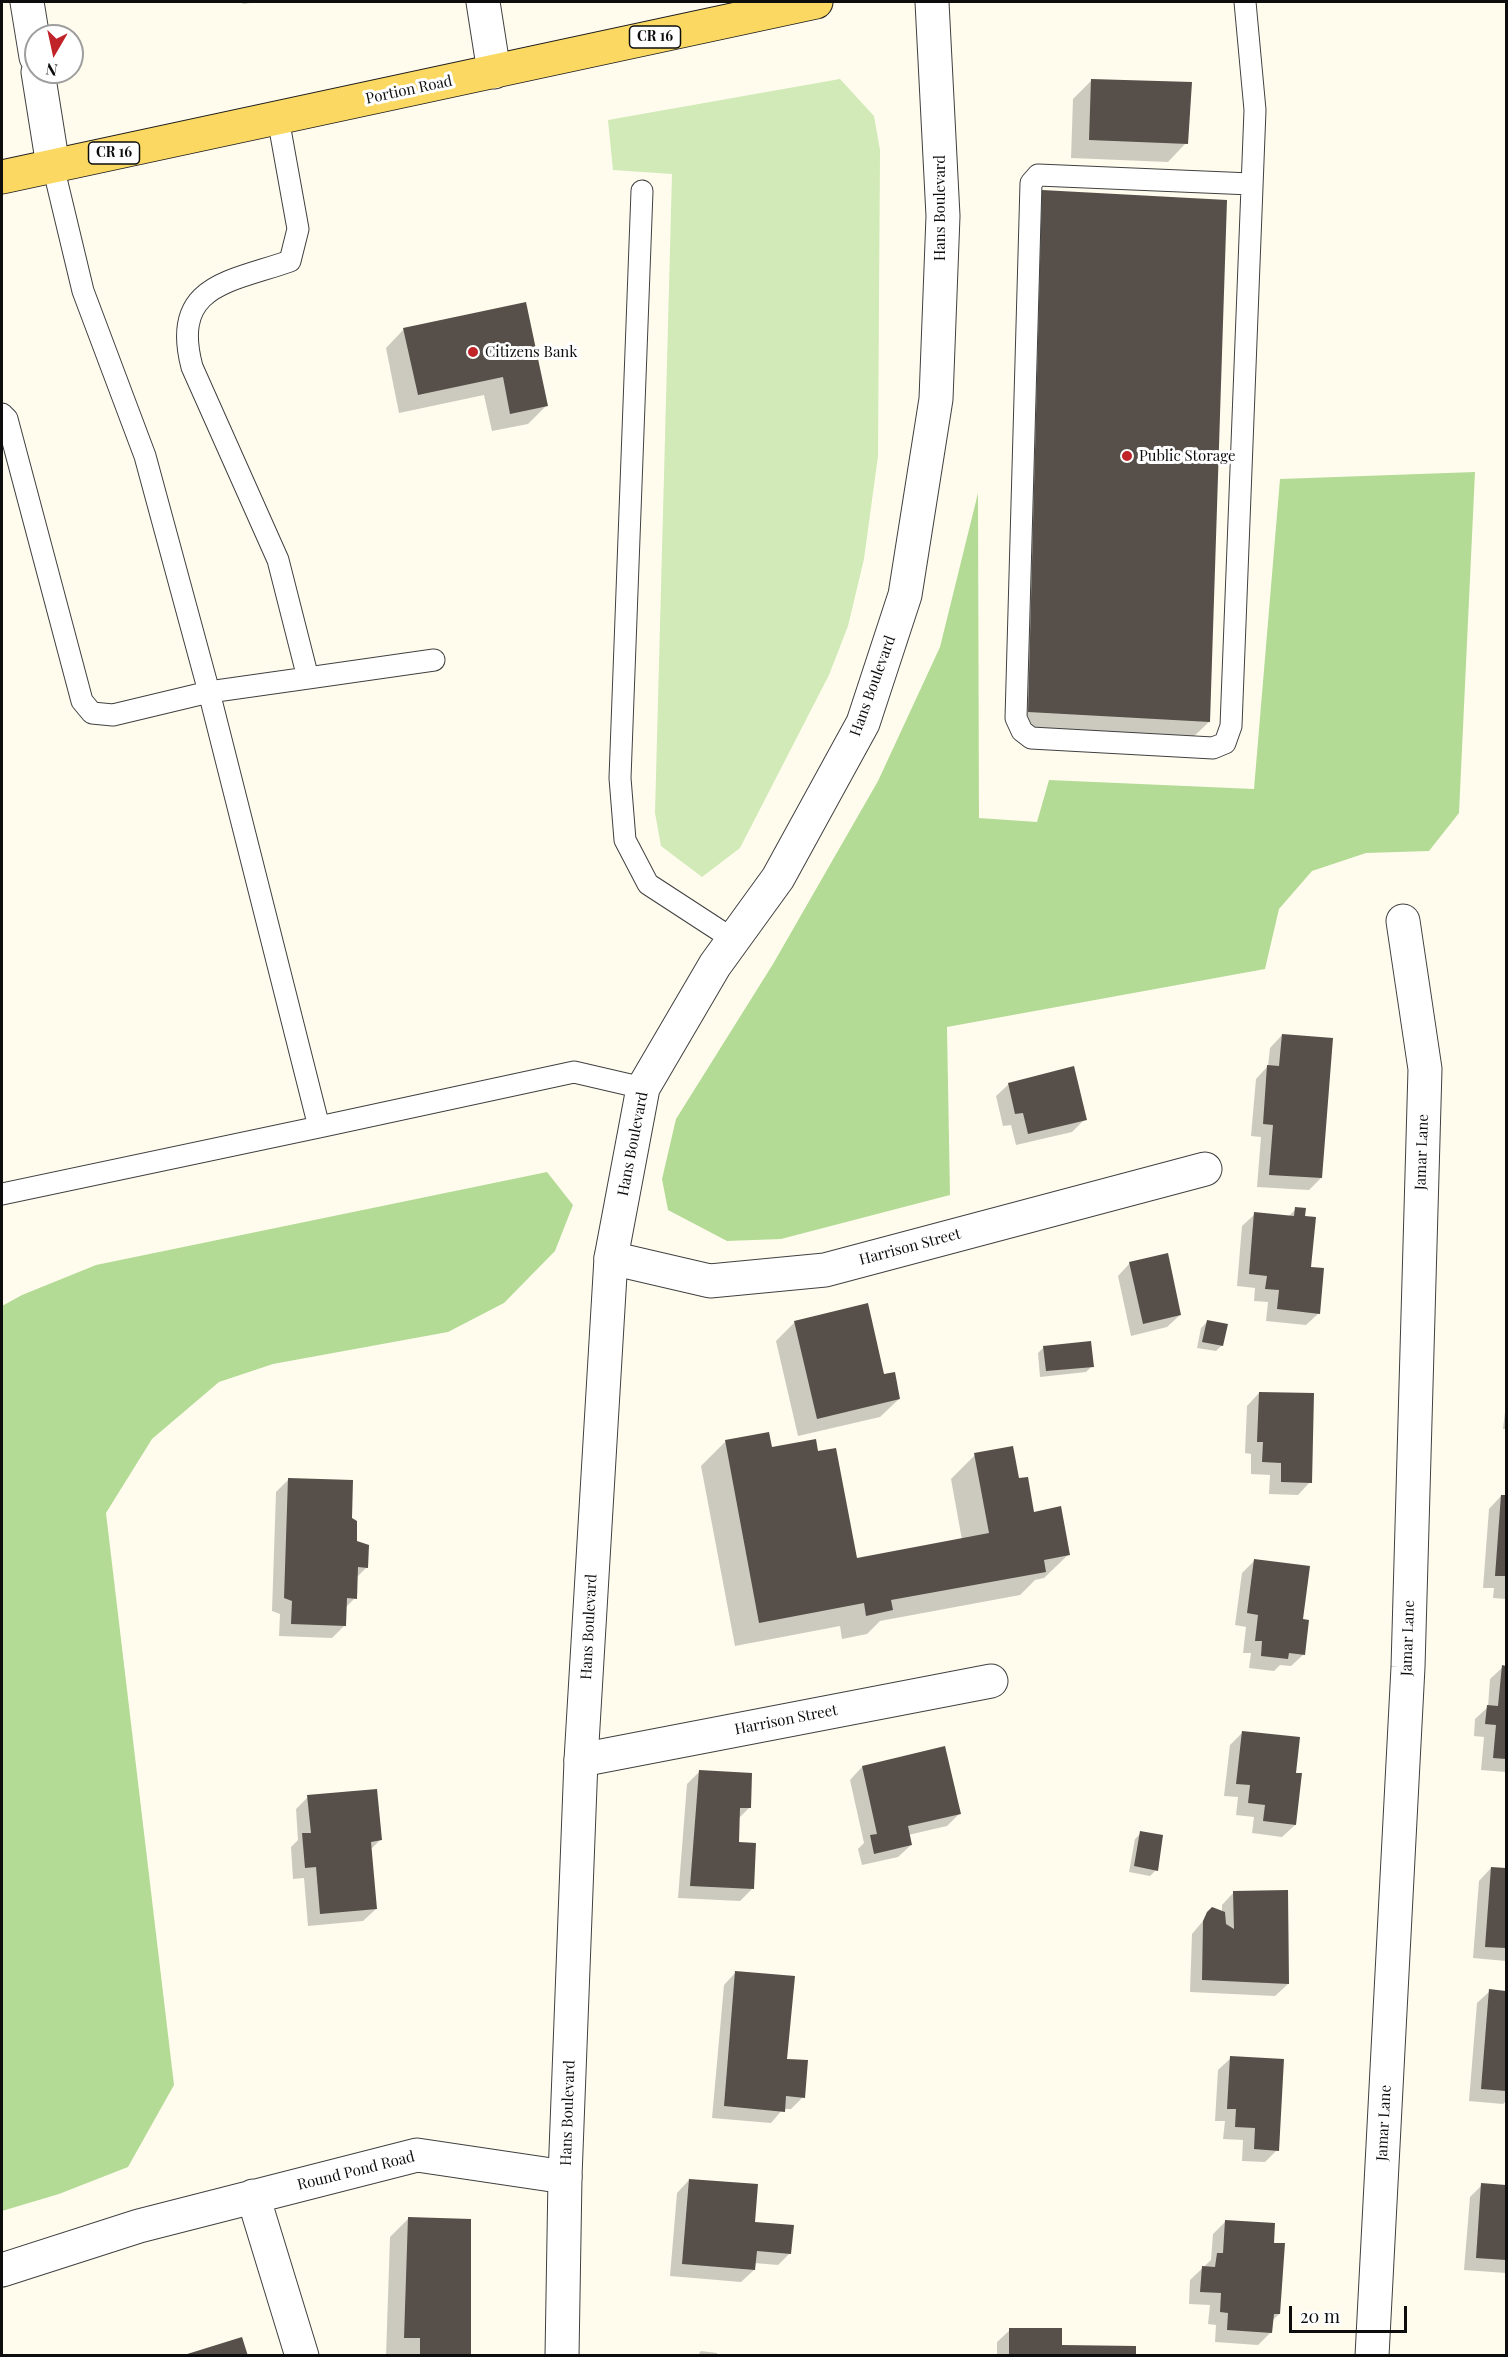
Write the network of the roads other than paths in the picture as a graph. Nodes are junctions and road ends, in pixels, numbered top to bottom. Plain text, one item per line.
1 (27, 2) edge
2 (483, 2) edge
3 (816, 2) edge
4 (932, 2) edge
5 (1245, 2) edge
6 (734, 10) edge
7 (31, 24) edge
8 (494, 72) junction
9 (40, 84) edge
10 (278, 118) junction
11 (53, 166) junction
12 (2, 177) edge
13 (1251, 184) junction
14 (642, 191) dead end
15 (2, 414) edge
16 (435, 660) dead end
17 (308, 678) junction
18 (209, 692) junction
19 (1403, 921) dead end
20 (734, 940) junction
21 (643, 1088) junction
22 (320, 1127) junction
23 (1205, 1169) dead end
24 (2, 1194) edge
25 (611, 1258) junction
26 (991, 1681) dead end
27 (581, 1760) junction
28 (566, 2177) junction
29 (253, 2196) junction
30 (2, 2270) edge
31 (302, 2355) edge
32 (562, 2355) edge
33 (1372, 2355) edge

1 - 7 street
2 - 8 street
3 - 6 main road, Portion Road / CR 16
4 - 20 street, Hans Boulevard
5 - 13 lane
6 - 8 main road, Portion Road / CR 16
8 - 10 main road, Portion Road / CR 16
9 - 11 street
10 - 11 main road, Portion Road / CR 16
10 - 17 lane
11 - 12 main road, Portion Road / CR 16
11 - 18 lane
13 - 13 lane
14 - 20 lane
15 - 18 lane
16 - 17 lane
17 - 18 lane
18 - 22 lane
19 - 33 street, Jamar Lane
20 - 21 street, Hans Boulevard
21 - 22 lane
21 - 25 street, Hans Boulevard
22 - 24 lane
23 - 25 street, Harrison Street
25 - 27 street, Hans Boulevard
26 - 27 street, Harrison Street
27 - 28 street, Hans Boulevard
28 - 29 street, Round Pond Road
28 - 32 street, Hans Boulevard
29 - 30 street, Round Pond Road
29 - 31 street

